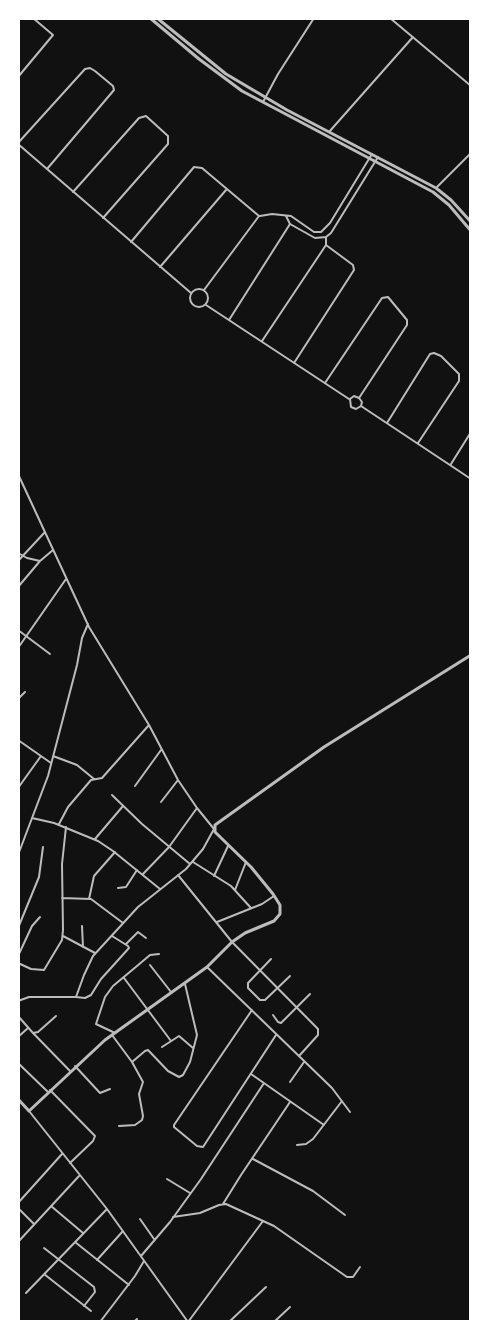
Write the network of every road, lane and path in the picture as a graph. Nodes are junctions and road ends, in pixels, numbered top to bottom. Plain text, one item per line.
1 (33, 18) edge
2 (150, 18) edge
3 (159, 18) edge
4 (314, 18) edge
5 (390, 18) edge
6 (413, 37) junction
7 (18, 77) edge
8 (471, 86) edge
9 (265, 97) junction
10 (263, 102) junction
11 (329, 132) junction
12 (18, 144) edge
13 (471, 153) edge
14 (372, 154) junction
15 (378, 157) junction
16 (370, 159) junction
17 (375, 162) junction
18 (46, 169) junction
19 (227, 189) junction
20 (436, 189) junction
21 (73, 192) junction
22 (349, 192) junction
23 (354, 195) junction
24 (259, 216) junction
25 (286, 216) junction
26 (103, 218) junction
27 (471, 222) edge
28 (290, 224) junction
29 (471, 231) edge
30 (326, 237) junction
31 (131, 242) junction
32 (326, 244) junction
33 (160, 267) junction
34 (204, 290) junction
35 (191, 293) junction
36 (206, 305) junction
37 (229, 320) junction
38 (262, 341) junction
39 (294, 363) junction
40 (325, 383) junction
41 (359, 398) junction
42 (350, 399) junction
43 (361, 406) junction
44 (387, 423) junction
45 (471, 432) edge
46 (418, 443) junction
47 (451, 464) junction
48 (18, 474) edge
49 (471, 479) edge
50 (45, 532) junction
51 (53, 550) junction
52 (18, 553) edge
53 (22, 556) junction
54 (18, 561) edge
55 (40, 561) junction
56 (66, 579) junction
57 (18, 587) edge
58 (88, 624) junction
59 (18, 630) edge
60 (26, 637) junction
61 (18, 648) edge
62 (50, 654) dead end
63 (471, 655) edge
64 (25, 692) dead end
65 (18, 699) edge
66 (149, 725) junction
67 (18, 740) edge
68 (161, 750) junction
69 (41, 756) junction
70 (53, 756) junction
71 (51, 763) junction
72 (94, 778) junction
73 (178, 780) junction
74 (135, 786) dead end
75 (18, 788) edge
76 (112, 795) dead end
77 (161, 802) dead end
78 (123, 806) junction
79 (197, 808) junction
80 (32, 818) junction
81 (59, 824) junction
82 (66, 827) junction
83 (214, 829) junction
84 (95, 839) junction
85 (228, 846) junction
86 (43, 847) dead end
87 (169, 847) junction
88 (115, 852) junction
89 (18, 855) edge
90 (246, 862) junction
91 (191, 863) junction
92 (137, 870) junction
93 (143, 874) junction
94 (178, 875) junction
95 (214, 876) junction
96 (118, 888) dead end
97 (160, 890) junction
98 (235, 890) junction
99 (274, 896) junction
100 (62, 898) junction
101 (89, 899) junction
102 (251, 908) junction
103 (40, 917) dead end
104 (217, 922) junction
105 (123, 923) junction
106 (82, 926) dead end
107 (18, 928) edge
108 (63, 936) junction
109 (112, 936) junction
110 (146, 938) dead end
111 (232, 942) junction
112 (126, 944) junction
113 (83, 947) junction
114 (95, 954) junction
115 (159, 954) dead end
116 (18, 956) edge
117 (270, 959) dead end
118 (18, 963) edge
119 (150, 964) dead end
120 (207, 967) junction
121 (259, 971) junction
122 (290, 976) dead end
123 (124, 978) junction
124 (185, 982) junction
125 (277, 989) junction
126 (171, 992) junction
127 (310, 994) dead end
128 (76, 997) junction
129 (18, 1001) edge
130 (296, 1008) junction
131 (148, 1009) junction
132 (252, 1010) junction
133 (273, 1015) dead end
134 (18, 1016) edge
135 (56, 1016) dead end
136 (28, 1028) junction
137 (33, 1033) junction
138 (113, 1034) junction
139 (276, 1035) junction
140 (18, 1037) edge
141 (171, 1041) junction
142 (162, 1047) dead end
143 (194, 1049) junction
144 (299, 1056) junction
145 (304, 1061) junction
146 (132, 1062) junction
147 (18, 1063) edge
148 (75, 1066) junction
149 (70, 1071) junction
150 (250, 1074) junction
151 (290, 1082) dead end
152 (264, 1083) junction
153 (110, 1089) dead end
154 (49, 1091) junction
155 (18, 1099) edge
156 (342, 1101) junction
157 (290, 1102) junction
158 (29, 1111) junction
159 (350, 1112) dead end
160 (324, 1125) junction
161 (118, 1126) dead end
162 (297, 1145) dead end
163 (62, 1153) junction
164 (253, 1159) junction
165 (70, 1162) junction
166 (80, 1175) junction
167 (167, 1179) dead end
168 (190, 1193) junction
169 (18, 1203) edge
170 (223, 1204) junction
171 (51, 1205) junction
172 (18, 1208) edge
173 (107, 1209) junction
174 (345, 1215) dead end
175 (173, 1217) junction
176 (140, 1220) dead end
177 (263, 1221) junction
178 (34, 1224) junction
179 (123, 1231) junction
180 (83, 1233) junction
181 (155, 1239) junction
182 (18, 1242) edge
183 (75, 1242) junction
184 (44, 1248) dead end
185 (141, 1256) junction
186 (58, 1259) junction
187 (97, 1260) junction
188 (144, 1260) junction
189 (360, 1267) dead end
190 (44, 1274) junction
191 (129, 1285) junction
192 (266, 1287) dead end
193 (26, 1293) dead end
194 (84, 1306) junction
195 (290, 1307) dead end
196 (91, 1311) dead end
197 (100, 1322) edge
198 (188, 1322) edge
199 (229, 1322) edge
200 (274, 1322) edge

1 - 7 street
2 - 10 street
3 - 9 street
4 - 9 street
5 - 6 street
6 - 8 street
6 - 11 street
9 - 10 street
9 - 11 street
10 - 16 street
11 - 14 street
12 - 18 street
12 - 18 street
13 - 20 street
14 - 15 street
14 - 16 street
15 - 17 street
15 - 20 street
16 - 17 street
16 - 22 street
17 - 23 street
17 - 29 street
18 - 21 street
19 - 24 street
19 - 31 street
19 - 33 street
20 - 27 street
21 - 26 street
21 - 26 street
22 - 23 street
22 - 25 street
23 - 30 street
24 - 25 street
24 - 34 street
25 - 28 street
26 - 31 street
28 - 30 street
28 - 37 street
30 - 32 street
31 - 33 street
32 - 38 street
32 - 39 street
33 - 35 street
34 - 35 street
34 - 36 street
35 - 36 street
36 - 37 street
37 - 38 street
38 - 39 street
39 - 40 street
40 - 41 street
40 - 42 street
41 - 42 street
41 - 43 street
42 - 43 street
43 - 44 street
44 - 46 street
44 - 46 street
45 - 47 street
46 - 47 street
47 - 49 street
48 - 50 street
50 - 51 street
50 - 53 street
51 - 55 street
51 - 56 street
52 - 53 street
53 - 54 street
53 - 55 street
55 - 57 street
56 - 58 street
56 - 60 street
58 - 66 street
58 - 70 street
59 - 60 street
60 - 61 street
60 - 62 street
63 - 83 street
64 - 65 street
66 - 68 street
66 - 72 street
67 - 69 street
68 - 73 street
68 - 74 street
69 - 71 street
69 - 75 street
70 - 71 street
70 - 72 street
71 - 80 street
72 - 81 street
73 - 77 street
73 - 79 street
76 - 78 street
78 - 84 street
78 - 87 street
79 - 83 street
79 - 87 street
80 - 81 street
80 - 89 street
81 - 82 street
82 - 84 street
82 - 100 street
83 - 85 street
83 - 91 street
84 - 88 street
85 - 90 street
85 - 95 street
86 - 107 street
87 - 91 street
87 - 93 street
88 - 92 street
88 - 101 street
90 - 98 street
90 - 99 street
91 - 94 street
91 - 95 street
92 - 93 street
92 - 96 street
93 - 97 street
94 - 97 street
94 - 104 street
95 - 98 street
97 - 105 street
98 - 102 street
99 - 102 street
99 - 111 street
100 - 101 street
100 - 108 street
101 - 105 street
102 - 104 street
103 - 116 street
104 - 111 street
105 - 109 street
106 - 113 street
108 - 113 street
108 - 118 street
109 - 112 street
109 - 114 street
110 - 112 street
111 - 120 street
111 - 121 street
112 - 128 street
113 - 114 street
114 - 128 street
115 - 123 street
117 - 121 street
119 - 126 street
120 - 124 street
120 - 132 street
121 - 125 street
121 - 125 street
122 - 125 street
123 - 131 street
123 - 138 street
124 - 126 street
124 - 143 street
125 - 130 street
126 - 131 street
127 - 130 street
128 - 129 street
130 - 133 street
130 - 144 street
131 - 138 street
131 - 141 street
132 - 139 street
132 - 150 street
134 - 136 street
135 - 137 street
136 - 137 street
136 - 140 street
137 - 149 street
138 - 146 street
138 - 148 street
139 - 144 street
139 - 150 street
141 - 142 street
141 - 143 street
143 - 146 street
144 - 145 street
145 - 151 street
145 - 156 street
146 - 161 street
147 - 154 street
148 - 149 street
148 - 153 street
149 - 154 street
150 - 152 street
152 - 157 street
152 - 168 street
154 - 158 street
154 - 165 street
155 - 158 street
156 - 159 street
156 - 160 street
157 - 160 street
157 - 164 street
158 - 163 street
160 - 162 street
163 - 165 street
163 - 169 street
164 - 170 street
164 - 174 street
165 - 166 street
166 - 171 street
166 - 173 street
167 - 168 street
168 - 175 street
170 - 175 street
170 - 177 street
171 - 178 street
171 - 180 street
172 - 178 street
173 - 179 street
173 - 180 street
175 - 181 street
176 - 181 street
177 - 189 street
177 - 198 street
178 - 182 street
179 - 185 street
179 - 187 street
180 - 183 street
181 - 185 street
183 - 186 street
183 - 187 street
184 - 186 street
185 - 188 street
186 - 190 street
186 - 194 street
187 - 191 street
188 - 191 street
188 - 198 street
190 - 193 street
190 - 194 street
191 - 197 street
192 - 199 street
194 - 196 street
195 - 200 street

